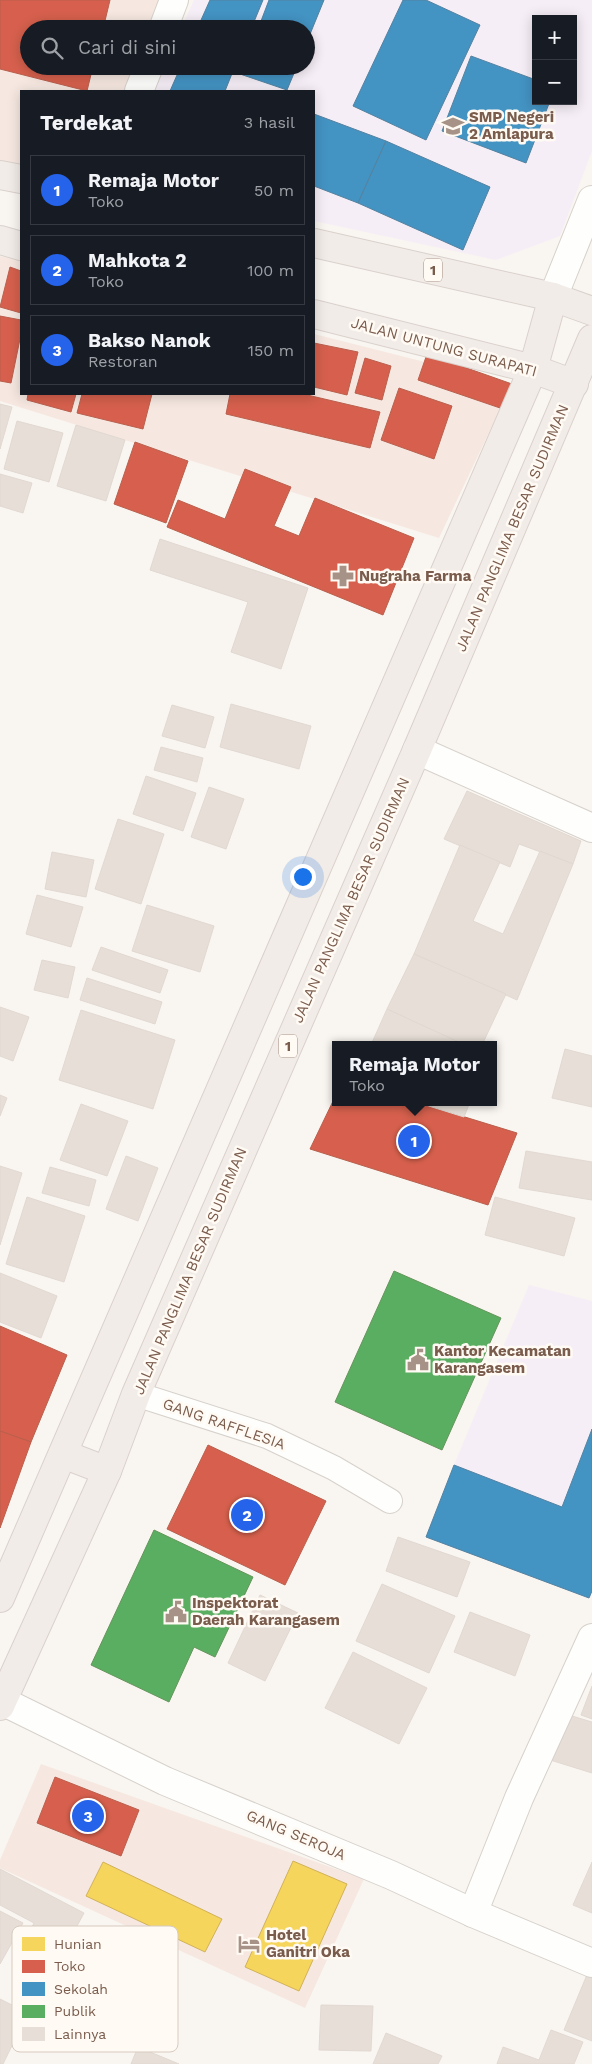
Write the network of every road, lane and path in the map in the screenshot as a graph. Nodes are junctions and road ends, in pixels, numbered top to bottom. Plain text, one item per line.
1 (174, 0) edge
2 (166, 20) edge
3 (146, 75) edge
4 (140, 90) edge
5 (0, 175) edge
6 (20, 179) edge
7 (592, 200) edge
8 (0, 240) edge
9 (315, 243) edge
10 (20, 246) edge
11 (553, 297) junction
12 (592, 310) edge
13 (315, 314) edge
14 (592, 339) edge
15 (533, 369) junction
16 (574, 384) junction
17 (417, 750) junction
18 (592, 828) edge
19 (136, 1394) junction
20 (63, 1454) junction
21 (107, 1471) junction
22 (390, 1501) dead end
23 (0, 1598) edge
24 (592, 1638) edge
25 (1, 1704) edge
26 (473, 1913) junction
27 (592, 1963) edge

1 - 2 street
3 - 4 street
5 - 6 highway
7 - 11 street
8 - 10 highway
9 - 11 highway, 1
11 - 12 highway, 1
11 - 15 highway
13 - 15 highway, JALAN UNTUNG SURAPATI
14 - 16 highway, JALAN PANGLIMA BESAR SUDIRMAN / 1
15 - 16 highway, JALAN UNTUNG SURAPATI
15 - 20 highway
16 - 17 highway, JALAN PANGLIMA BESAR SUDIRMAN / 1
17 - 18 street
17 - 19 highway, JALAN PANGLIMA BESAR SUDIRMAN / 1
19 - 21 highway, JALAN PANGLIMA BESAR SUDIRMAN / 1
19 - 22 lane, GANG RAFFLESIA
20 - 21 highway
20 - 23 highway
21 - 25 highway, JALAN PANGLIMA BESAR SUDIRMAN / 1
24 - 26 street
25 - 26 street, GANG SEROJA
26 - 27 street, GANG SEROJA

